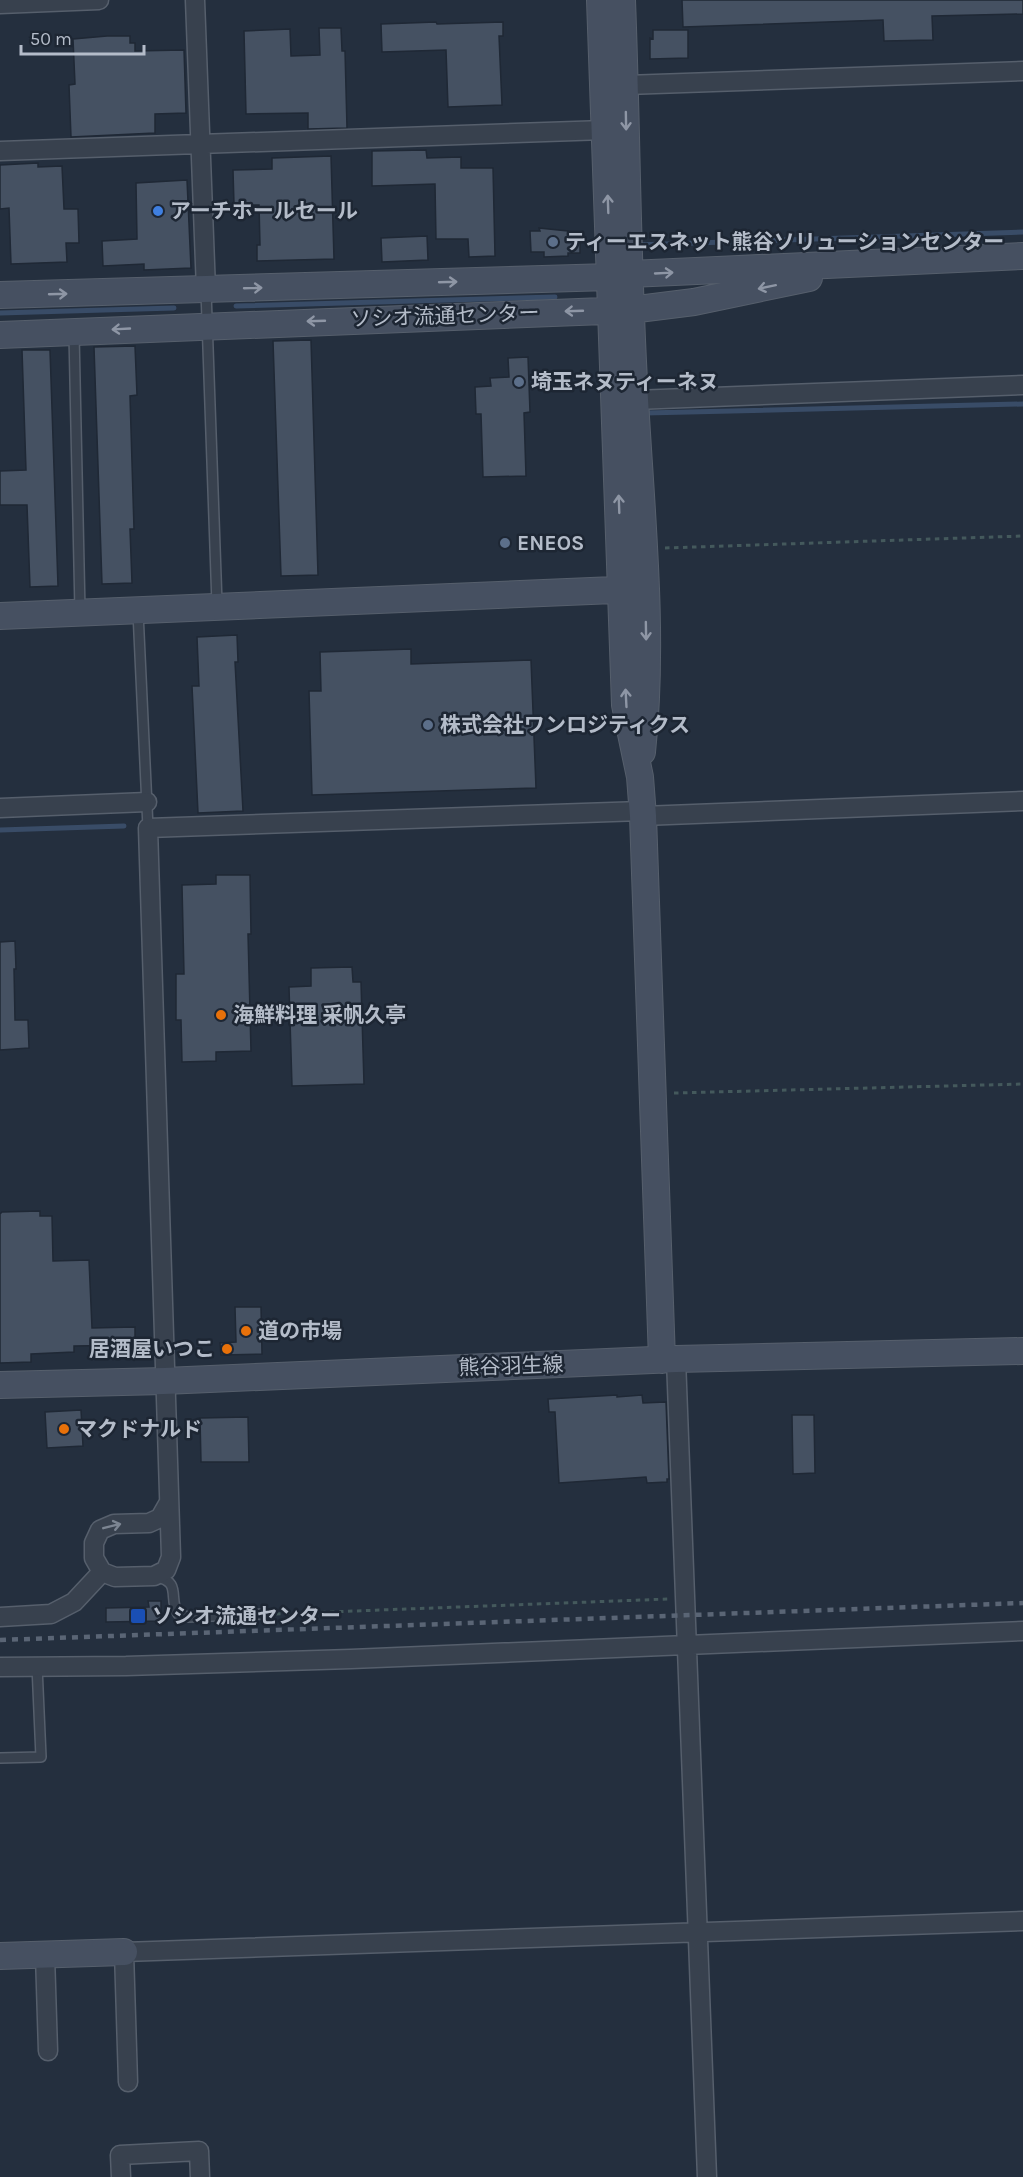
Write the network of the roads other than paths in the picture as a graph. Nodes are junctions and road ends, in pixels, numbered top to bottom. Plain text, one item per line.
1 (99, 0) edge
2 (195, 0) edge
3 (600, 0) edge
4 (622, 0) edge
5 (0, 4) edge
6 (1023, 71) edge
7 (626, 86) junction
8 (605, 130) junction
9 (201, 144) junction
10 (0, 150) edge
11 (1023, 256) edge
12 (885, 262) junction
13 (620, 276) junction
14 (206, 290) junction
15 (0, 296) edge
16 (620, 310) junction
17 (207, 325) junction
18 (74, 331) junction
19 (0, 335) edge
20 (1023, 385) edge
21 (635, 400) junction
22 (634, 589) junction
23 (217, 606) junction
24 (138, 610) junction
25 (80, 612) junction
26 (0, 616) edge
27 (1023, 801) edge
28 (147, 802) junction
29 (0, 808) edge
30 (643, 813) junction
31 (148, 828) junction
32 (1023, 1351) edge
33 (669, 1359) junction
34 (164, 1381) junction
35 (0, 1384) edge
36 (168, 1504) junction
37 (102, 1572) junction
38 (154, 1576) junction
39 (265, 1614) road end
40 (0, 1617) edge
41 (1023, 1631) edge
42 (687, 1644) junction
43 (0, 1666) edge
44 (37, 1666) junction
45 (0, 1758) edge
46 (1023, 1921) edge
47 (697, 1933) junction
48 (124, 1953) junction
49 (45, 1955) junction
50 (0, 1956) edge
51 (48, 2051) dead end
52 (128, 2082) dead end
53 (121, 2177) edge
54 (200, 2177) edge
55 (707, 2177) edge

1 - 5 street
2 - 9 street
3 - 8 street
4 - 7 street
6 - 7 street
7 -> 13 street
8 - 9 street
13 -> 8 street
9 - 10 street
9 - 14 street
11 - 12 street
13 -> 12 street
12 -> 16 street, ソシオ流通センター
14 -> 13 street
13 - 16 street
15 -> 14 street
14 - 17 lane
16 -> 17 street, ソシオ流通センター
16 - 21 street
22 -> 16 street
17 -> 18 street, ソシオ流通センター
17 - 23 lane
18 - 19 street, ソシオ流通センター
18 - 25 lane
20 - 21 street
21 - 22 street
22 - 23 street
22 - 30 street
23 - 24 street
24 - 25 street
24 - 28 lane
25 - 26 street
27 - 30 street
28 - 29 street
28 - 31 lane
30 - 31 street
30 - 33 street
31 - 34 street
32 - 33 street, 熊谷羽生線
33 - 34 street, 熊谷羽生線
33 - 42 street
34 - 35 street, 熊谷羽生線
34 - 36 street
37 -> 36 street
36 - 38 street
37 - 38 street
37 - 40 street
38 - 39 lane
41 - 42 street
42 - 44 street
42 - 47 street
43 - 44 street
44 - 45 lane
46 - 47 street
47 - 48 street
47 - 55 street
48 - 49 street
48 - 52 street
49 - 50 street
49 - 51 street
53 - 54 street

